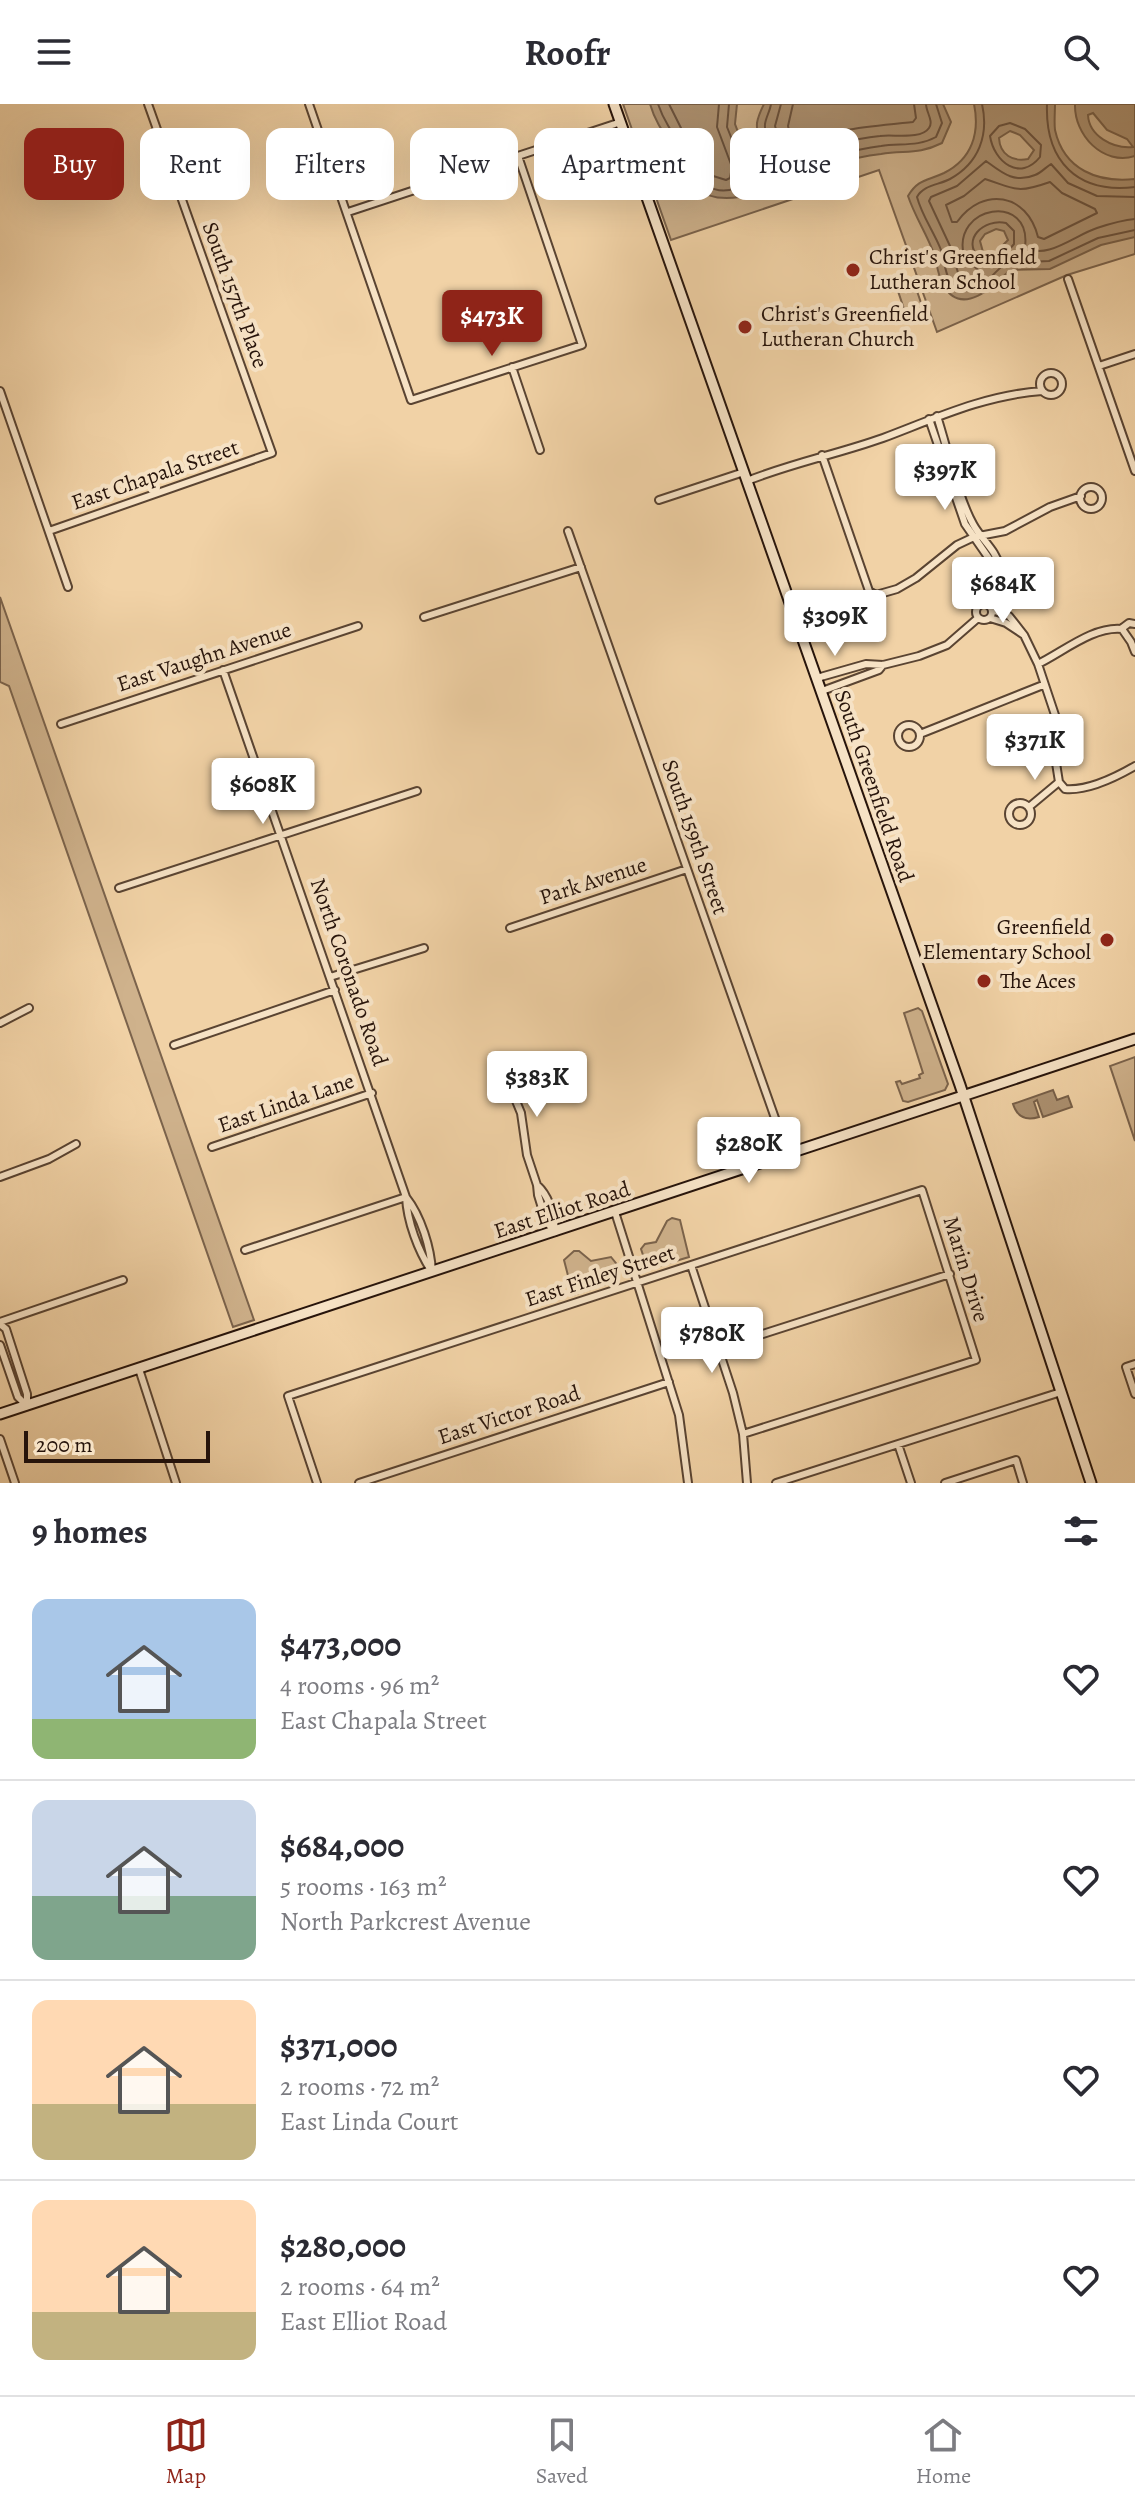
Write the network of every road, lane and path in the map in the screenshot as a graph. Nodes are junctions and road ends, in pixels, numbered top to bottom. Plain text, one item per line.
1 (148, 104) edge
2 (309, 104) edge
3 (614, 104) edge
4 (621, 122) junction
5 (518, 156) joint
6 (410, 192) edge
7 (348, 212) junction
8 (1068, 279) dead end
9 (1135, 354) edge
10 (1099, 366) junction
11 (512, 367) junction
12 (0, 391) edge
13 (1042, 391) dead end
14 (933, 418) junction
15 (540, 450) dead end
16 (272, 453) joint
17 (822, 455) junction
18 (951, 471) junction
19 (1135, 471) edge
20 (746, 476) junction
21 (1081, 496) dead end
22 (659, 500) dead end
23 (49, 531) junction
24 (568, 531) dead end
25 (983, 536) junction
26 (974, 537) junction
27 (581, 567) junction
28 (68, 587) dead end
29 (990, 610) junction
30 (424, 617) dead end
31 (978, 618) junction
32 (1135, 624) edge
33 (358, 626) dead end
34 (1121, 629) junction
35 (1133, 641) edge
36 (1135, 652) edge
37 (1038, 664) junction
38 (883, 665) junction
39 (851, 668) junction
40 (223, 670) junction
41 (817, 678) junction
42 (855, 679) junction
43 (1043, 685) junction
44 (822, 691) junction
45 (61, 724) dead end
46 (920, 734) dead end
47 (1135, 766) edge
48 (1059, 782) junction
49 (417, 791) dead end
50 (1029, 807) dead end
51 (282, 835) junction
52 (687, 869) junction
53 (119, 888) dead end
54 (510, 928) dead end
55 (424, 948) dead end
56 (330, 977) junction
57 (335, 990) junction
58 (29, 1008) dead end
59 (0, 1023) edge
60 (1135, 1039) edge
61 (174, 1045) dead end
62 (502, 1067) dead end
63 (372, 1093) junction
64 (964, 1096) junction
65 (76, 1144) dead end
66 (212, 1147) dead end
67 (788, 1155) junction
68 (0, 1177) edge
69 (922, 1190) joint
70 (406, 1197) junction
71 (615, 1212) junction
72 (555, 1232) junction
73 (245, 1250) dead end
74 (691, 1265) junction
75 (432, 1272) junction
76 (950, 1274) junction
77 (123, 1280) dead end
78 (637, 1283) junction
79 (0, 1323) edge
80 (0, 1345) edge
81 (719, 1348) junction
82 (1135, 1364) edge
83 (139, 1369) junction
84 (669, 1382) junction
85 (1061, 1392) junction
86 (1135, 1394) edge
87 (27, 1406) junction
88 (0, 1414) edge
89 (743, 1434) junction
90 (0, 1439) edge
91 (898, 1444) junction
92 (15, 1483) edge
93 (176, 1483) edge
94 (317, 1483) edge
95 (359, 1483) edge
96 (688, 1483) edge
97 (747, 1483) edge
98 (776, 1483) edge
99 (911, 1483) edge
100 (945, 1483) edge
101 (1023, 1483) edge
102 (1091, 1483) edge

1 - 16 street, South 157th Place
2 - 7 street
3 - 4 main road, South Greenfield Road
4 - 5 street
4 - 20 main road, South Greenfield Road
5 - 11 street
6 - 7 street
7 - 11 street
8 - 10 street
9 - 10 street
10 - 19 street
11 - 15 street
12 - 23 street
13 - 14 street
14 - 17 street
14 - 18 street
16 - 23 street, East Chapala Street
17 - 20 street
17 - 26 street
18 - 25 street
18 - 26 street
20 - 22 street
20 - 41 main road, South Greenfield Road
21 - 25 street
23 - 28 street
24 - 27 street, South 159th Street
25 - 26 street
25 - 29 street
26 - 29 street
27 - 30 street
27 - 52 street, South 159th Street
29 - 31 street
29 - 31 street
29 - 37 street
31 - 38 street
32 - 34 street
33 - 40 street, East Vaughn Avenue
34 - 35 street
34 - 37 street
35 - 36 street
37 - 43 street
38 - 39 street
38 - 42 street
39 - 41 street
39 - 42 street
40 - 45 street, East Vaughn Avenue
40 - 51 street, North Coronado Road
41 - 44 main road, South Greenfield Road
42 - 44 street
43 - 46 street
43 - 48 street
44 - 64 main road, South Greenfield Road
47 - 48 street
48 - 50 street
49 - 51 street
51 - 53 street
51 - 56 street, North Coronado Road
52 - 54 street, Park Avenue
52 - 67 street, South 159th Street
55 - 56 street
56 - 57 street, North Coronado Road
57 - 61 street
57 - 63 street, North Coronado Road
58 - 59 street
60 - 64 main road, East Elliot Road
62 - 72 street
63 - 66 street, East Linda Lane
63 - 70 street, North Coronado Road
64 - 67 main road, East Elliot Road
64 - 85 main road, South Greenfield Road
65 - 68 street
67 - 71 main road, East Elliot Road
69 - 74 street, East Finley Street
69 - 76 street, Marin Drive
70 - 73 street
70 - 75 street, North Coronado Road
71 - 72 main road, East Elliot Road
71 - 78 street
72 - 75 main road, East Elliot Road
74 - 78 street, East Finley Street
74 - 81 street
75 - 83 main road, East Elliot Road
76 - 81 street
76 - 89 street, Marin Drive
77 - 79 street
78 - 84 street
78 - 94 street, East Finley Street
79 - 87 street
80 - 87 street
81 - 89 street
82 - 86 street
83 - 87 main road, East Elliot Road
83 - 93 street
84 - 95 street, East Victor Road
84 - 96 street
85 - 91 street
85 - 102 main road, South Greenfield Road
87 - 88 main road, East Elliot Road
89 - 97 street
90 - 92 street
91 - 98 street
91 - 99 street
100 - 101 street

